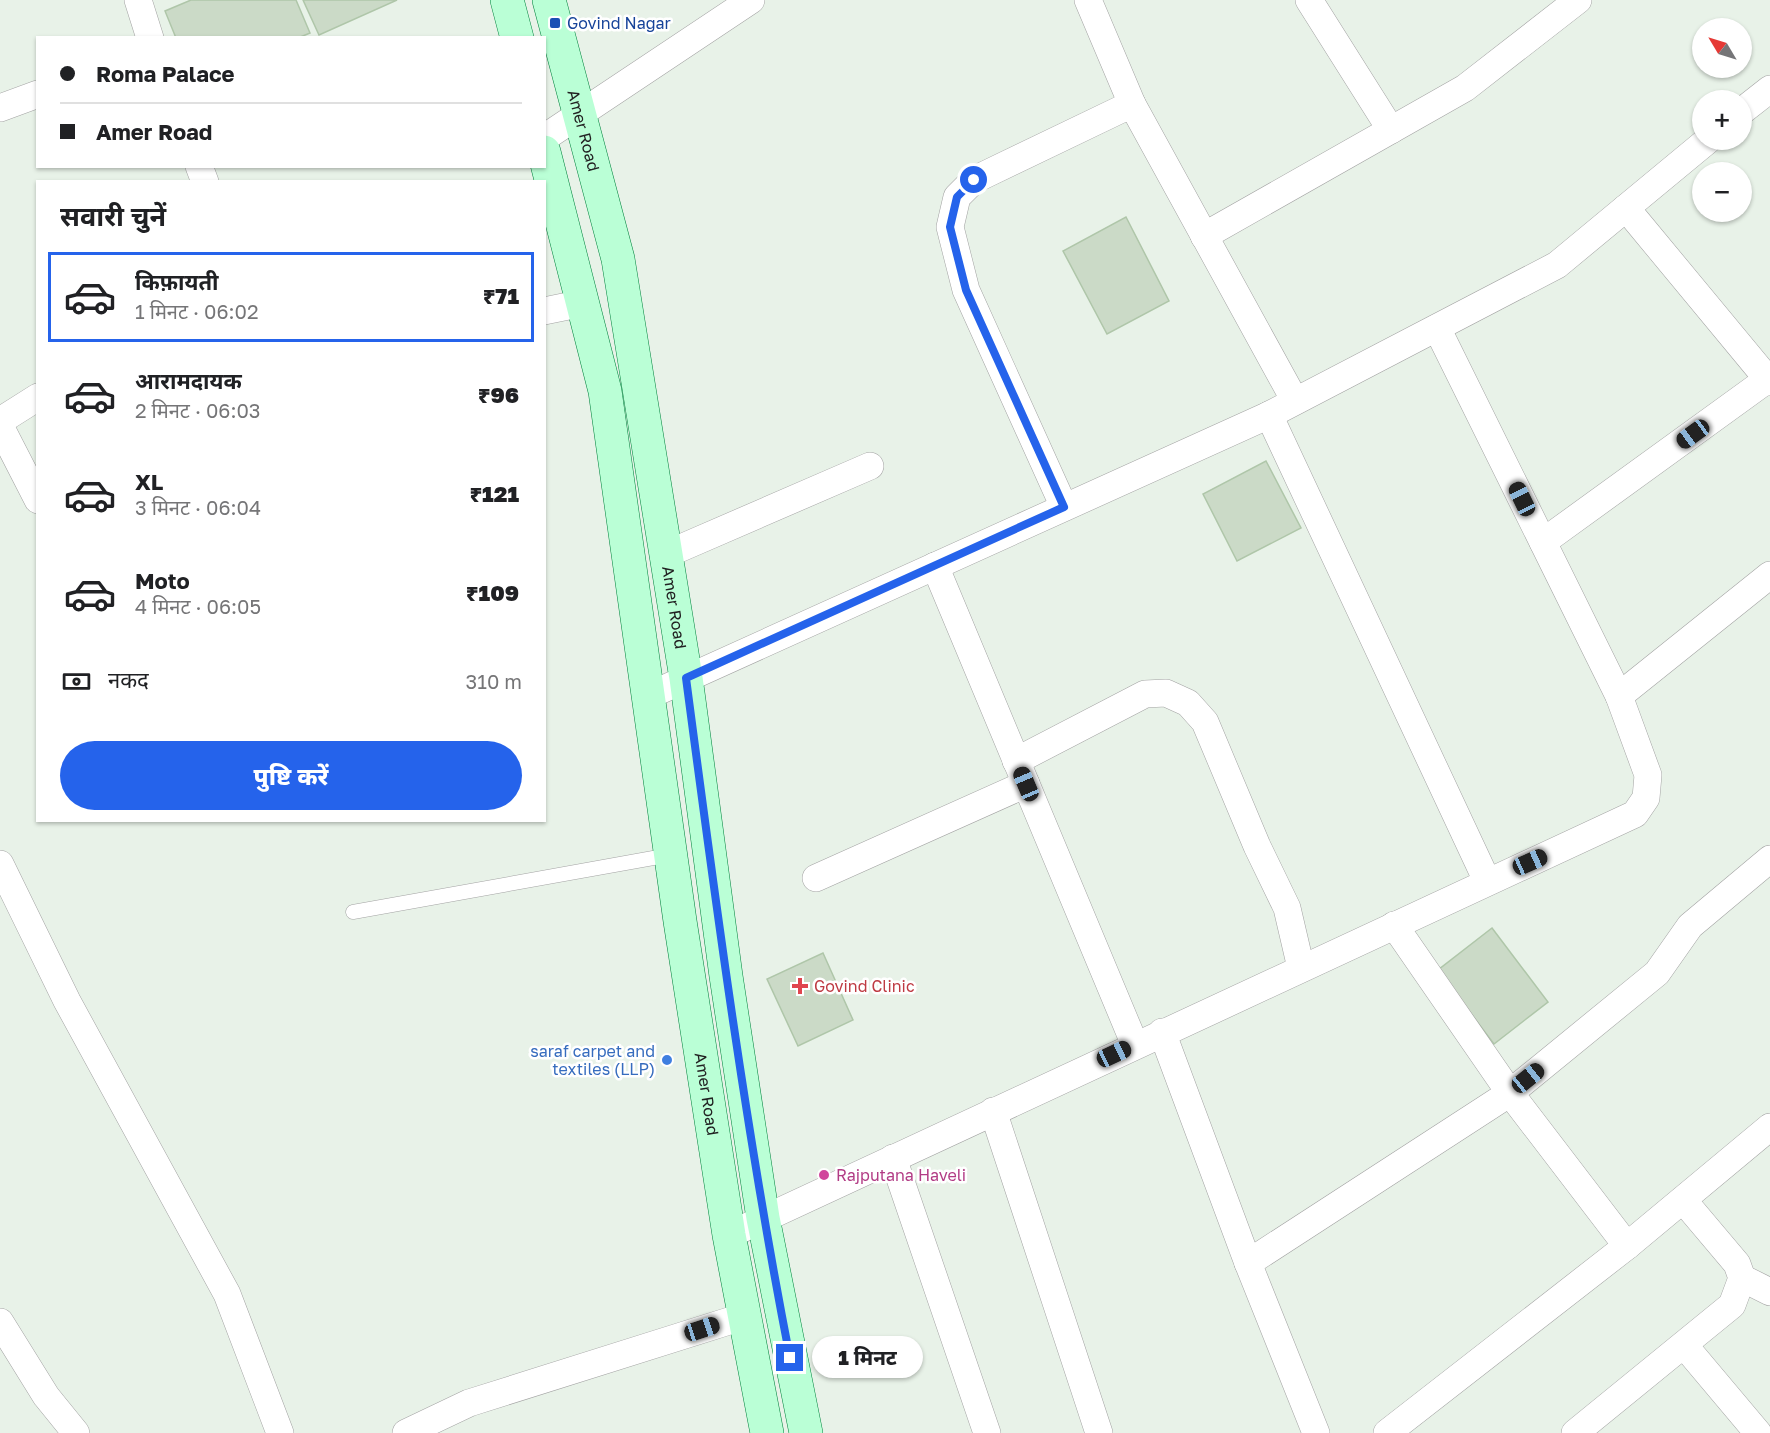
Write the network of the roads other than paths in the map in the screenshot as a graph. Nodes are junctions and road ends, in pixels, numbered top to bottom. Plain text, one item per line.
1 (138, 0) edge
2 (507, 0) edge
3 (549, 0) edge
4 (751, 0) edge
5 (1088, 0) edge
6 (1309, 0) edge
7 (1578, 0) edge
8 (149, 36) edge
9 (516, 36) edge
10 (1770, 89) edge
11 (36, 95) edge
12 (1752, 103) edge
13 (1132, 104) junction
14 (0, 108) edge
15 (578, 116) junction
16 (1391, 130) junction
17 (546, 137) edge
18 (1696, 150) edge
19 (546, 160) edge
20 (1626, 208) junction
21 (1204, 236) junction
22 (583, 303) junction
23 (546, 311) edge
24 (1437, 328) junction
25 (1769, 381) edge
26 (36, 398) edge
27 (1295, 401) junction
28 (1269, 415) junction
29 (0, 421) edge
30 (0, 426) edge
31 (870, 466) dead end
32 (36, 496) edge
33 (1064, 507) junction
34 (1543, 542) junction
35 (667, 554) junction
36 (935, 566) junction
37 (1770, 575) edge
38 (686, 678) junction
39 (648, 696) junction
40 (1619, 696) junction
41 (1021, 772) junction
42 (670, 855) junction
43 (1770, 859) edge
44 (0, 864) edge
45 (816, 878) dead end
46 (1487, 881) junction
47 (353, 912) dead end
48 (1394, 925) junction
49 (1301, 968) junction
50 (1162, 1032) junction
51 (1135, 1045) junction
52 (1510, 1093) junction
53 (993, 1111) junction
54 (1770, 1127) edge
55 (893, 1158) junction
56 (1683, 1200) junction
57 (762, 1218) junction
58 (729, 1234) junction
59 (1627, 1246) junction
60 (1248, 1263) junction
61 (1742, 1278) junction
62 (1770, 1292) edge
63 (745, 1316) junction
64 (0, 1322) edge
65 (1684, 1345) junction
66 (76, 1433) edge
67 (280, 1433) edge
68 (406, 1433) edge
69 (767, 1433) edge
70 (806, 1433) edge
71 (987, 1433) edge
72 (1100, 1433) edge
73 (1316, 1433) edge
74 (1387, 1433) edge
75 (1575, 1433) edge
76 (1758, 1433) edge

1 - 8 street
2 - 9 main road
3 - 15 main road, Amer Road
4 - 15 street
5 - 13 street
6 - 16 street
7 - 16 street
10 - 12 street
11 - 14 street
13 - 21 street
13 - 33 street
15 - 17 street
15 - 35 main road, Amer Road
16 - 21 street
18 - 20 street
19 - 22 main road, Amer Road
20 - 24 street
20 - 25 street
21 - 27 street
22 - 23 street
22 - 39 main road, Amer Road
24 - 27 street
24 - 34 street
25 - 34 street
26 - 29 street
27 - 28 street
28 - 33 street
28 - 46 street
30 - 32 street
31 - 35 street
33 - 36 street
34 - 40 street
35 - 38 main road, Amer Road
36 - 38 street
36 - 41 street
37 - 40 street
38 - 39 street
38 - 57 main road, Amer Road
39 - 42 main road, Amer Road
40 - 46 street
41 - 45 street
41 - 49 street
41 - 51 street
42 - 47 lane
42 - 58 main road, Amer Road
43 - 52 street
44 - 67 street
46 - 48 street
48 - 49 street
48 - 52 street
49 - 50 street
50 - 51 street
50 - 60 street
51 - 53 street
52 - 59 street
52 - 60 street
53 - 55 street
53 - 72 street
54 - 56 street
55 - 57 street
55 - 71 street
56 - 59 street
56 - 61 street
57 - 58 street
57 - 70 main road, Amer Road
58 - 63 main road, Amer Road
59 - 74 street
60 - 73 street
61 - 62 street
61 - 65 street
63 - 68 street
63 - 69 main road, Amer Road
64 - 66 street
65 - 75 street
65 - 76 street

